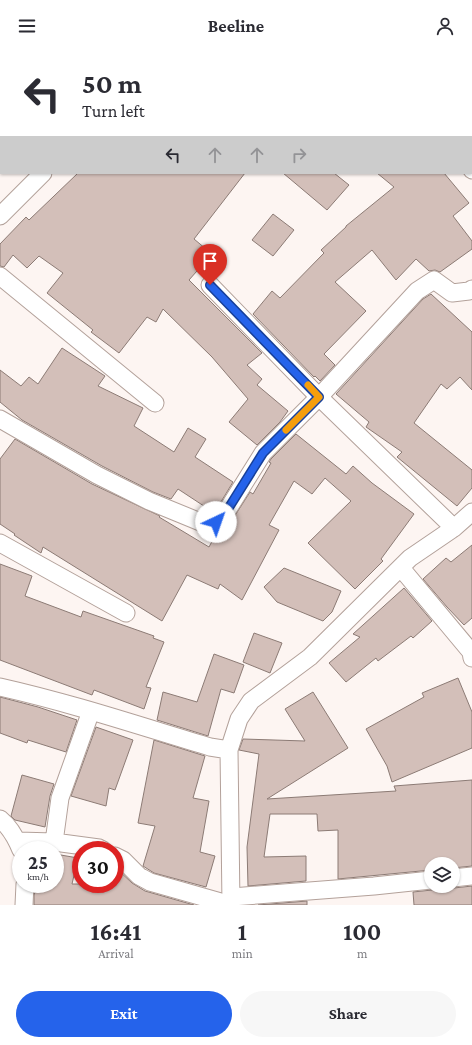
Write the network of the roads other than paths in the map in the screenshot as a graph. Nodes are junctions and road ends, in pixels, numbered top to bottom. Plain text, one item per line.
1 (42, 174) edge
2 (0, 216) edge
3 (0, 276) edge
4 (210, 285) dead end
5 (472, 289) edge
6 (319, 397) junction
7 (155, 403) dead end
8 (0, 419) edge
9 (472, 512) edge
10 (454, 528) junction
11 (0, 543) edge
12 (401, 568) junction
13 (126, 613) dead end
14 (472, 658) edge
15 (0, 687) edge
16 (91, 711) junction
17 (229, 750) junction
18 (0, 819) edge
19 (16, 841) edge
20 (54, 841) edge
21 (124, 861) edge
22 (472, 876) edge
23 (460, 877) edge
24 (424, 881) edge
25 (25, 893) edge
26 (231, 902) edge
27 (24, 905) edge

1 - 2 street
3 - 7 street
4 - 6 street
5 - 6 street
6 - 8 street
6 - 10 street
9 - 10 street
10 - 12 street
11 - 13 street
12 - 14 street
12 - 17 street
15 - 16 street
16 - 17 street
16 - 20 street
17 - 26 street
18 - 19 street
21 - 26 street
22 - 23 street
24 - 26 street
25 - 27 street

